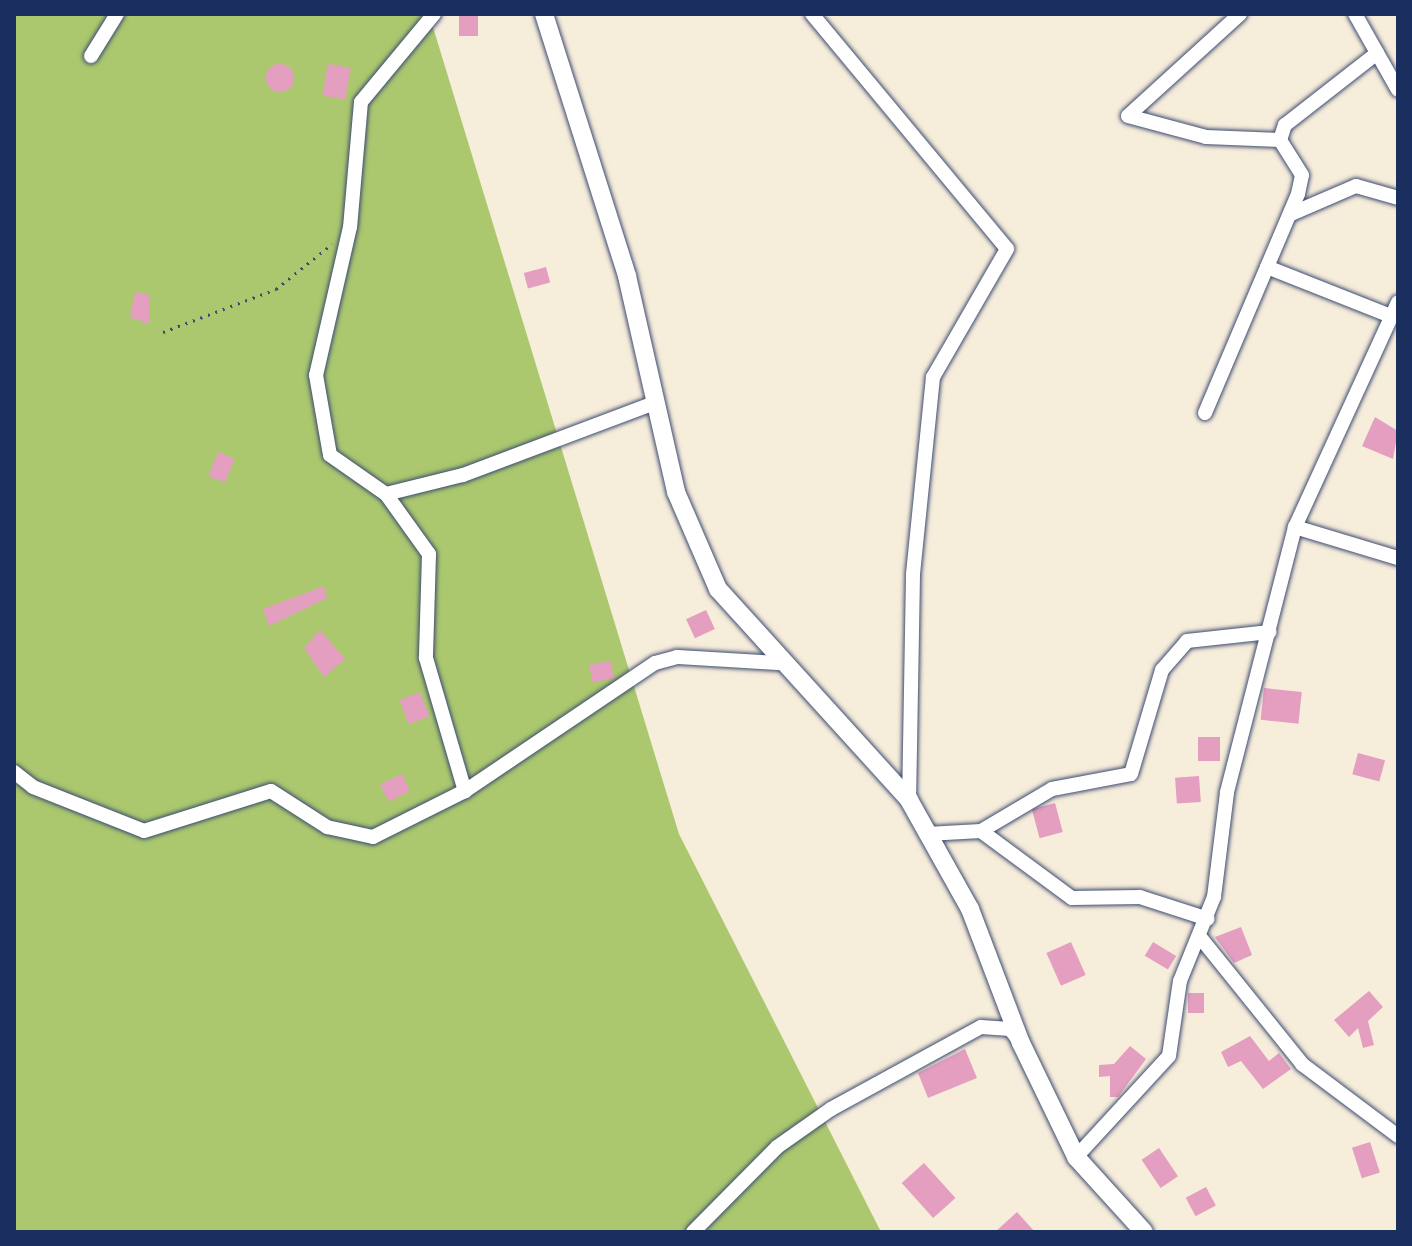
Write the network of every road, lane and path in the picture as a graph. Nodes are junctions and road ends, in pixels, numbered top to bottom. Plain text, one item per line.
1 (117, 14) edge
2 (434, 14) edge
3 (544, 14) edge
4 (812, 14) edge
5 (1240, 14) edge
6 (1355, 14) edge
7 (1377, 53) junction
8 (91, 56) dead end
9 (1398, 90) edge
10 (1280, 140) junction
11 (1398, 198) edge
12 (1291, 214) junction
13 (350, 227) junction
14 (1267, 267) junction
15 (1395, 309) edge
16 (163, 332) dead end
17 (655, 403) junction
18 (1205, 413) dead end
19 (386, 494) junction
20 (1295, 527) junction
21 (1398, 558) edge
22 (1270, 632) junction
23 (779, 663) junction
24 (14, 772) edge
25 (465, 791) junction
26 (909, 800) junction
27 (981, 831) junction
28 (927, 834) junction
29 (1208, 919) junction
30 (1200, 937) junction
31 (1021, 1043) junction
32 (1398, 1136) edge
33 (1076, 1157) junction
34 (693, 1232) edge
35 (1144, 1232) edge

1 - 8 street
2 - 13 street
3 - 17 street
4 - 26 street
5 - 10 street
6 - 7 street
7 - 9 street
7 - 10 street
10 - 12 street
11 - 12 street
12 - 14 street
13 - 16 path
13 - 19 street
14 - 15 street
14 - 18 street
15 - 20 street
17 - 19 street
17 - 23 street
19 - 25 street
20 - 21 street
20 - 22 street
22 - 27 street
22 - 29 street
23 - 25 street
23 - 26 street
24 - 25 street
26 - 28 street
27 - 28 street
27 - 29 street
28 - 31 street
29 - 30 street
30 - 32 street
30 - 33 street
31 - 33 street
31 - 34 street
33 - 35 street

